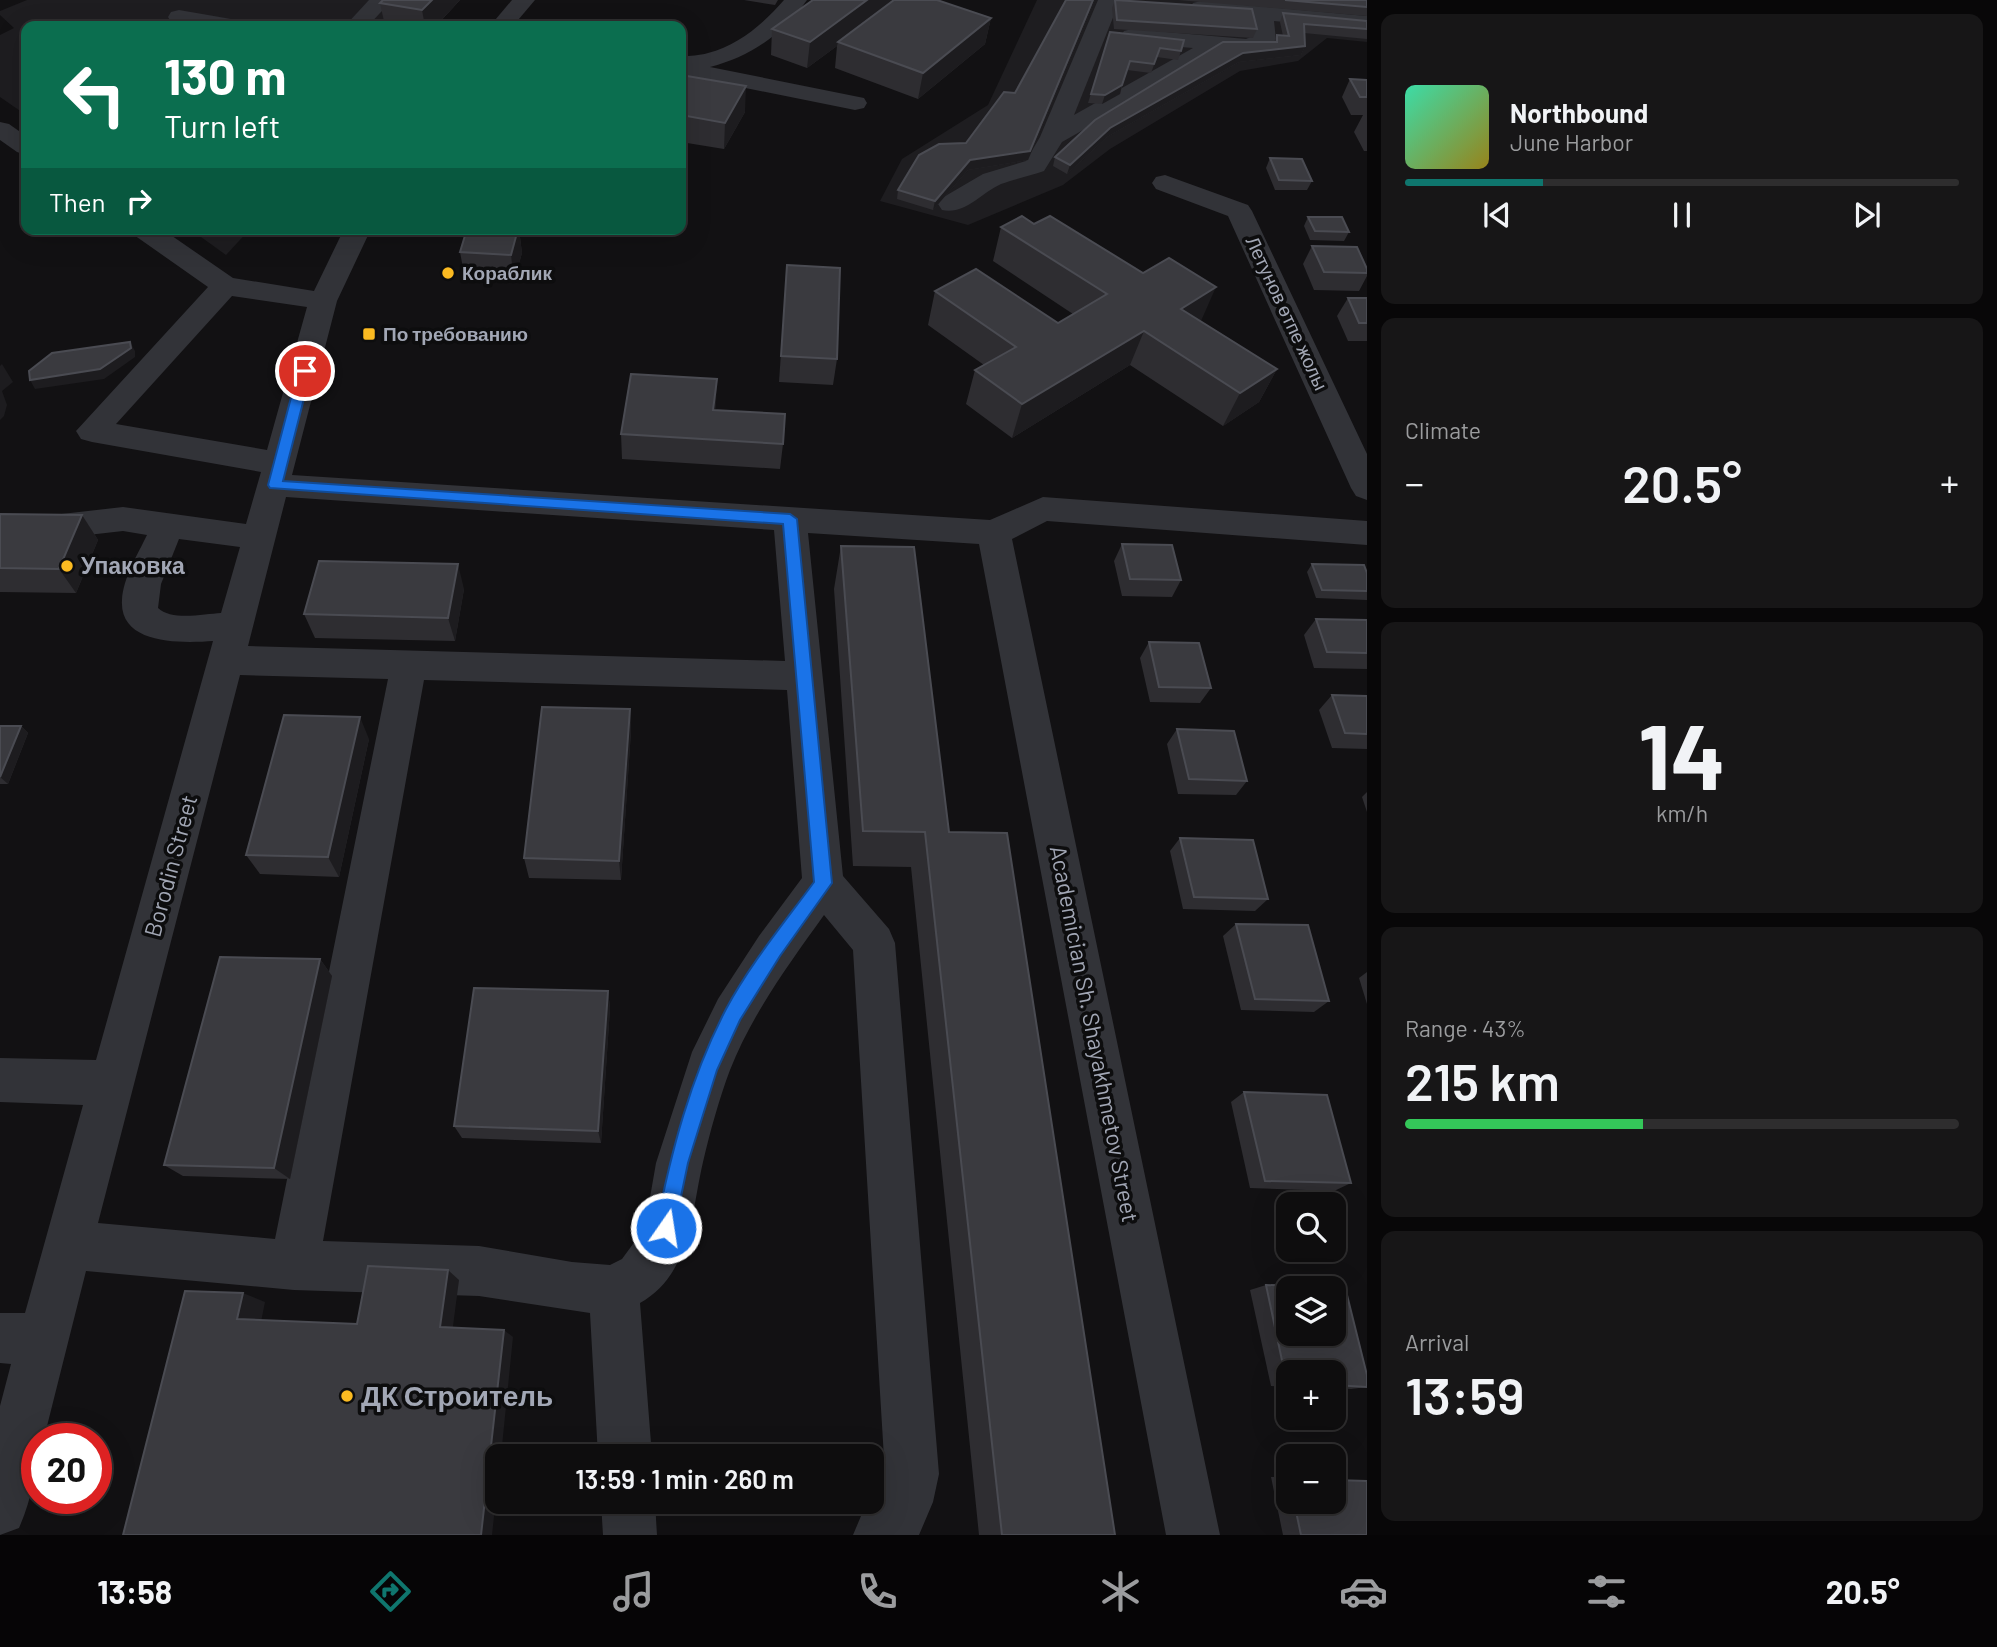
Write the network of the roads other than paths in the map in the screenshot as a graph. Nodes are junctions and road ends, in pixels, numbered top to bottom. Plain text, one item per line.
1 (198, 0) edge
2 (382, 0) edge
3 (524, 0) edge
4 (796, 0) edge
5 (1116, 0) edge
6 (1181, 6) edge
7 (1262, 13) junction
8 (202, 21) edge
9 (361, 21) edge
10 (505, 21) edge
11 (1367, 23) edge
12 (1095, 33) junction
13 (1217, 44) junction
14 (686, 62) edge
15 (686, 69) edge
16 (855, 103) dead end
17 (0, 129) edge
18 (1053, 137) junction
19 (21, 144) edge
20 (1165, 183) dead end
21 (951, 204) dead end
22 (153, 235) edge
23 (355, 235) edge
24 (225, 286) junction
25 (323, 301) junction
26 (278, 475) junction
27 (1367, 488) edge
28 (790, 519) junction
29 (168, 525) junction
30 (0, 533) edge
31 (994, 533) junction
32 (1367, 533) edge
33 (261, 538) junction
34 (232, 643) junction
35 (409, 665) junction
36 (804, 676) junction
37 (823, 883) junction
38 (0, 1080) edge
39 (112, 1083) junction
40 (69, 1245) junction
41 (294, 1265) junction
42 (614, 1290) junction
43 (22, 1338) edge
44 (624, 1444) edge
45 (0, 1509) edge
46 (629, 1514) edge
47 (630, 1535) edge
48 (880, 1535) edge
49 (1194, 1535) edge

1 - 8 street
2 - 9 street
3 - 10 street
4 - 14 street
5 - 12 street
6 - 7 street
7 - 11 street
7 - 13 street
12 - 13 street
12 - 18 street
13 - 18 street
15 - 16 street
17 - 19 street
18 - 21 street
20 - 27 street, Летунов өтпе жолы
22 - 24 street
23 - 25 street, Borodin Street
24 - 25 street
24 - 26 street
25 - 26 street, Borodin Street
26 - 28 street
26 - 33 street, Borodin Street
28 - 31 street
28 - 36 street
29 - 30 street
29 - 33 street
29 - 34 street
31 - 32 street
31 - 49 street, Academician Sh. Shayakhmetov Street
33 - 34 street, Borodin Street
34 - 35 street
34 - 39 street, Borodin Street
35 - 36 street
35 - 41 street
36 - 37 street
37 - 42 street
37 - 48 street
38 - 39 street
39 - 40 street, Borodin Street
40 - 41 street
40 - 43 street, Borodin Street
41 - 42 street
42 - 44 street
43 - 45 street, Borodin Street
46 - 47 street

